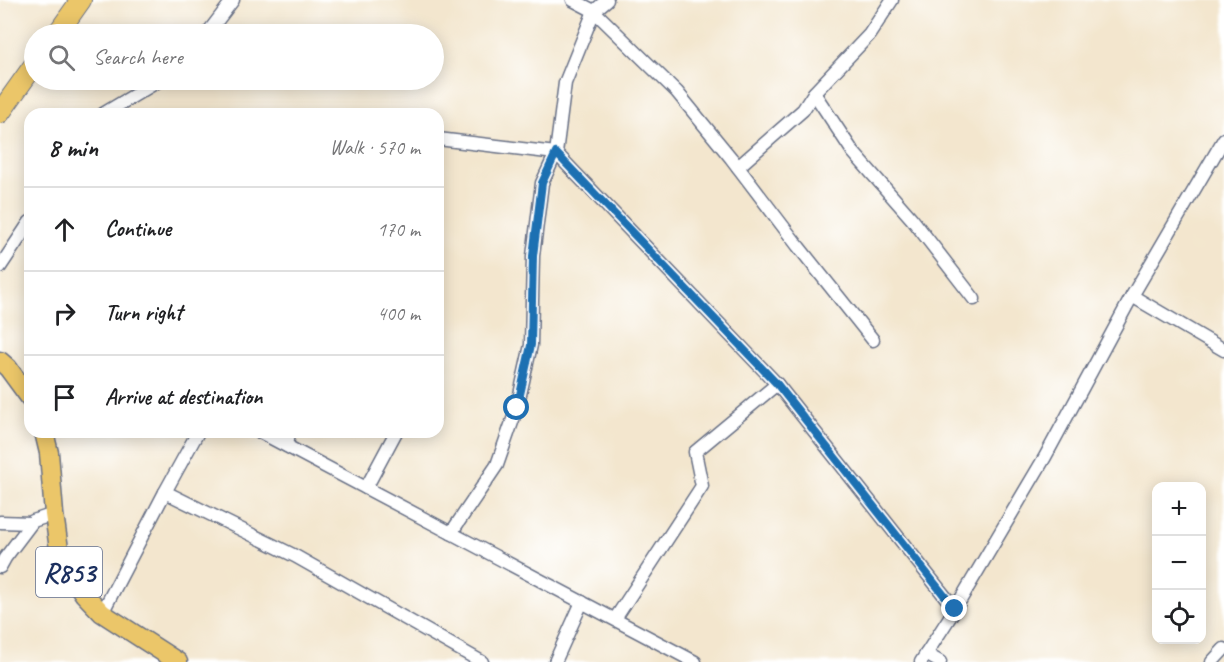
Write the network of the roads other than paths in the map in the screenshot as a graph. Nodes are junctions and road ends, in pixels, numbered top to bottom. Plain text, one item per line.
1 (81, 0) edge
2 (233, 0) edge
3 (573, 0) edge
4 (607, 0) edge
5 (892, 0) edge
6 (594, 11) junction
7 (64, 24) edge
8 (215, 24) edge
9 (24, 79) edge
10 (143, 90) edge
11 (814, 93) junction
12 (113, 108) edge
13 (0, 113) edge
14 (1224, 139) edge
15 (444, 140) edge
16 (556, 153) junction
17 (738, 167) junction
18 (24, 231) edge
19 (0, 267) edge
20 (1132, 296) junction
21 (974, 299) dead end
22 (873, 340) dead end
23 (1224, 350) edge
24 (3, 369) edge
25 (777, 384) junction
26 (24, 392) edge
27 (45, 438) edge
28 (195, 438) edge
29 (272, 438) edge
30 (288, 438) edge
31 (393, 438) edge
32 (287, 446) junction
33 (366, 488) junction
34 (165, 492) junction
35 (54, 514) junction
36 (0, 522) edge
37 (31, 523) junction
38 (451, 533) junction
39 (0, 567) edge
40 (582, 602) junction
41 (955, 609) junction
42 (102, 614) junction
43 (615, 619) junction
44 (1224, 649) edge
45 (923, 658) edge
46 (1215, 661) edge
47 (178, 662) edge
48 (482, 662) edge
49 (555, 662) edge
50 (695, 662) edge
51 (940, 662) edge

1 - 7 highway
2 - 8 street
3 - 6 street
4 - 6 street
5 - 11 street
6 - 16 street
6 - 17 street
9 - 13 highway
10 - 12 street
11 - 17 street
11 - 21 street
14 - 20 street
15 - 16 street
16 - 25 street
16 - 38 street
17 - 22 street
18 - 19 street
20 - 23 street
20 - 41 street
24 - 26 main road
25 - 41 street
25 - 43 street
27 - 35 main road, R853
28 - 34 street
29 - 32 street
30 - 32 street
31 - 33 street
32 - 33 street
33 - 38 street
34 - 42 street
34 - 48 street
35 - 37 street
35 - 42 main road, R853
36 - 37 street
37 - 39 street
38 - 40 street
40 - 43 street
40 - 49 street
41 - 45 street
42 - 47 main road, R853
43 - 50 street
44 - 46 street
45 - 51 street

